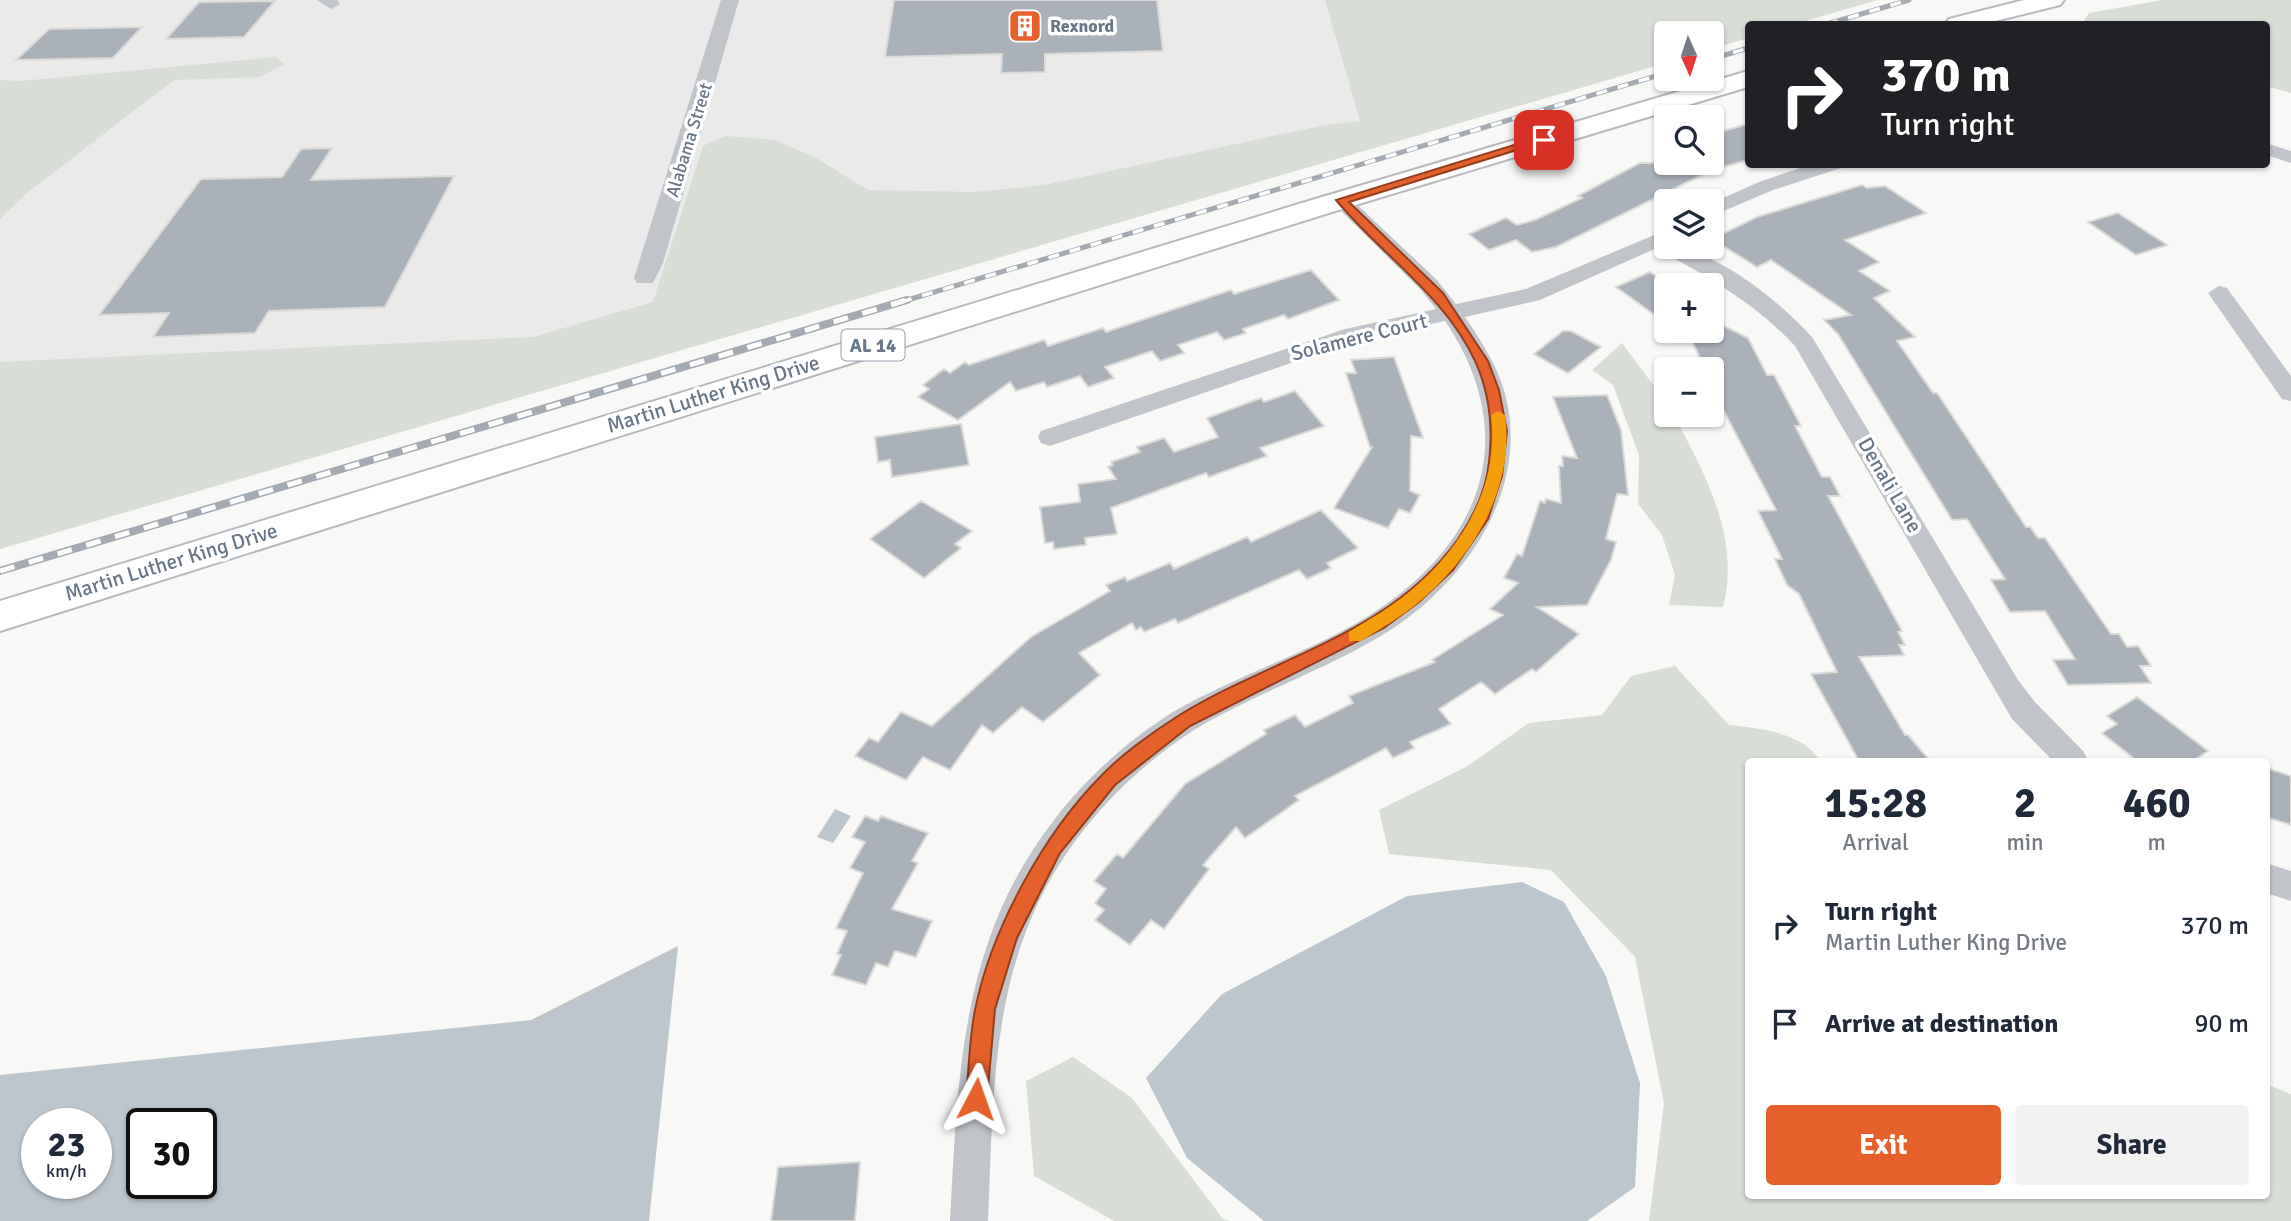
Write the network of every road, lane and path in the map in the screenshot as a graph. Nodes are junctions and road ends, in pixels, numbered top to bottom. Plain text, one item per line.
1 (730, 0) edge
2 (2052, 0) edge
3 (1970, 21) edge
4 (1745, 80) edge
5 (2270, 150) edge
6 (2291, 157) edge
7 (1822, 168) edge
8 (1332, 203) junction
9 (1724, 205) edge
10 (1654, 246) edge
11 (1693, 259) edge
12 (645, 278) dead end
13 (2219, 293) dead end
14 (1450, 315) junction
15 (2291, 393) edge
16 (1050, 437) dead end
17 (0, 616) edge
18 (2070, 758) edge
19 (2270, 879) edge
20 (2291, 886) edge
21 (970, 1221) edge

1 - 12 street, Alabama Street
2 - 3 main road
4 - 8 main road, Martin Luther King Drive / AL 14
5 - 6 street
7 - 9 street
8 - 14 street
8 - 17 main road, Martin Luther King Drive / AL 14
10 - 14 street, Solamere Court
11 - 18 street, Denali Lane
13 - 15 street
14 - 16 street, Solamere Court
14 - 21 street
19 - 20 street

